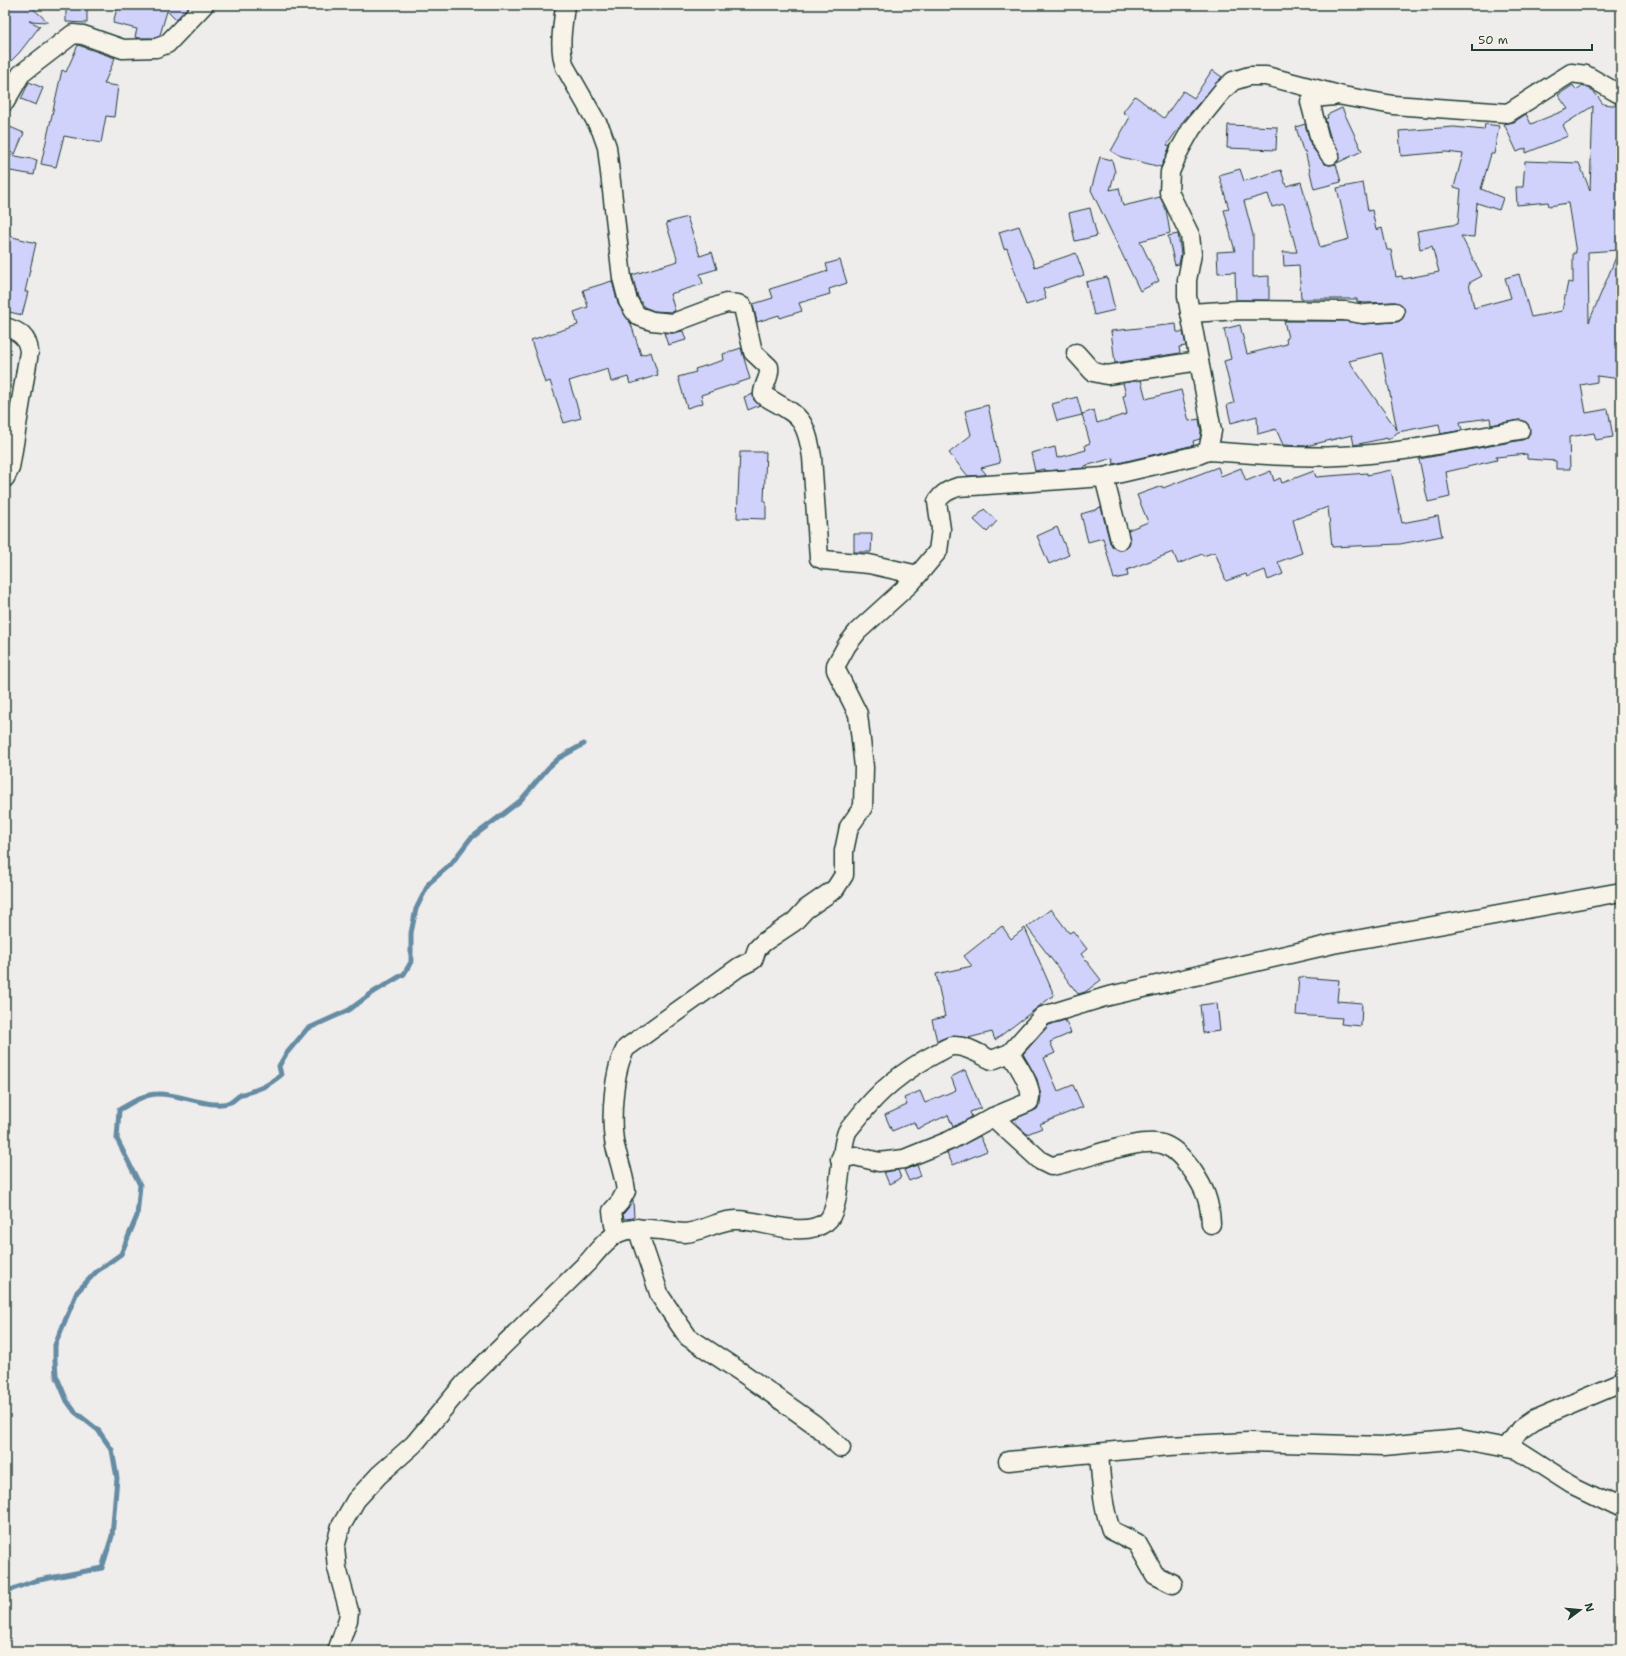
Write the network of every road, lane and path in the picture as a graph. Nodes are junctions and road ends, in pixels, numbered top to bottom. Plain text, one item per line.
1 (204, 5) edge
2 (565, 5) edge
3 (7, 95) edge
4 (1621, 95) edge
5 (1343, 96) junction
6 (1330, 155) dead end
7 (1395, 312) dead end
8 (1190, 313) junction
9 (5, 327) edge
10 (1076, 353) dead end
11 (1199, 361) junction
12 (1520, 430) dead end
13 (1208, 451) junction
14 (1104, 476) junction
15 (5, 478) edge
16 (1120, 540) dead end
17 (915, 579) junction
18 (1621, 892) edge
19 (1010, 1053) junction
20 (993, 1117) junction
21 (840, 1159) junction
22 (1211, 1224) dead end
23 (637, 1228) junction
24 (620, 1232) junction
25 (1621, 1383) edge
26 (1507, 1447) junction
27 (840, 1448) dead end
28 (1099, 1452) junction
29 (1008, 1461) dead end
30 (1621, 1508) edge
31 (1173, 1584) dead end
32 (336, 1651) edge

1 - 3 street
2 - 17 street
4 - 5 street
5 - 6 street
5 - 8 street
7 - 8 street
8 - 11 street
9 - 15 street
10 - 11 street
11 - 13 street
12 - 13 street
13 - 14 street
14 - 16 street
14 - 17 street
17 - 24 street
18 - 19 street
19 - 20 street
19 - 21 street
20 - 21 street
20 - 22 street
21 - 23 street
23 - 24 street
23 - 27 street
24 - 32 street
25 - 26 street
26 - 28 street
26 - 30 street
28 - 29 street
28 - 31 street

